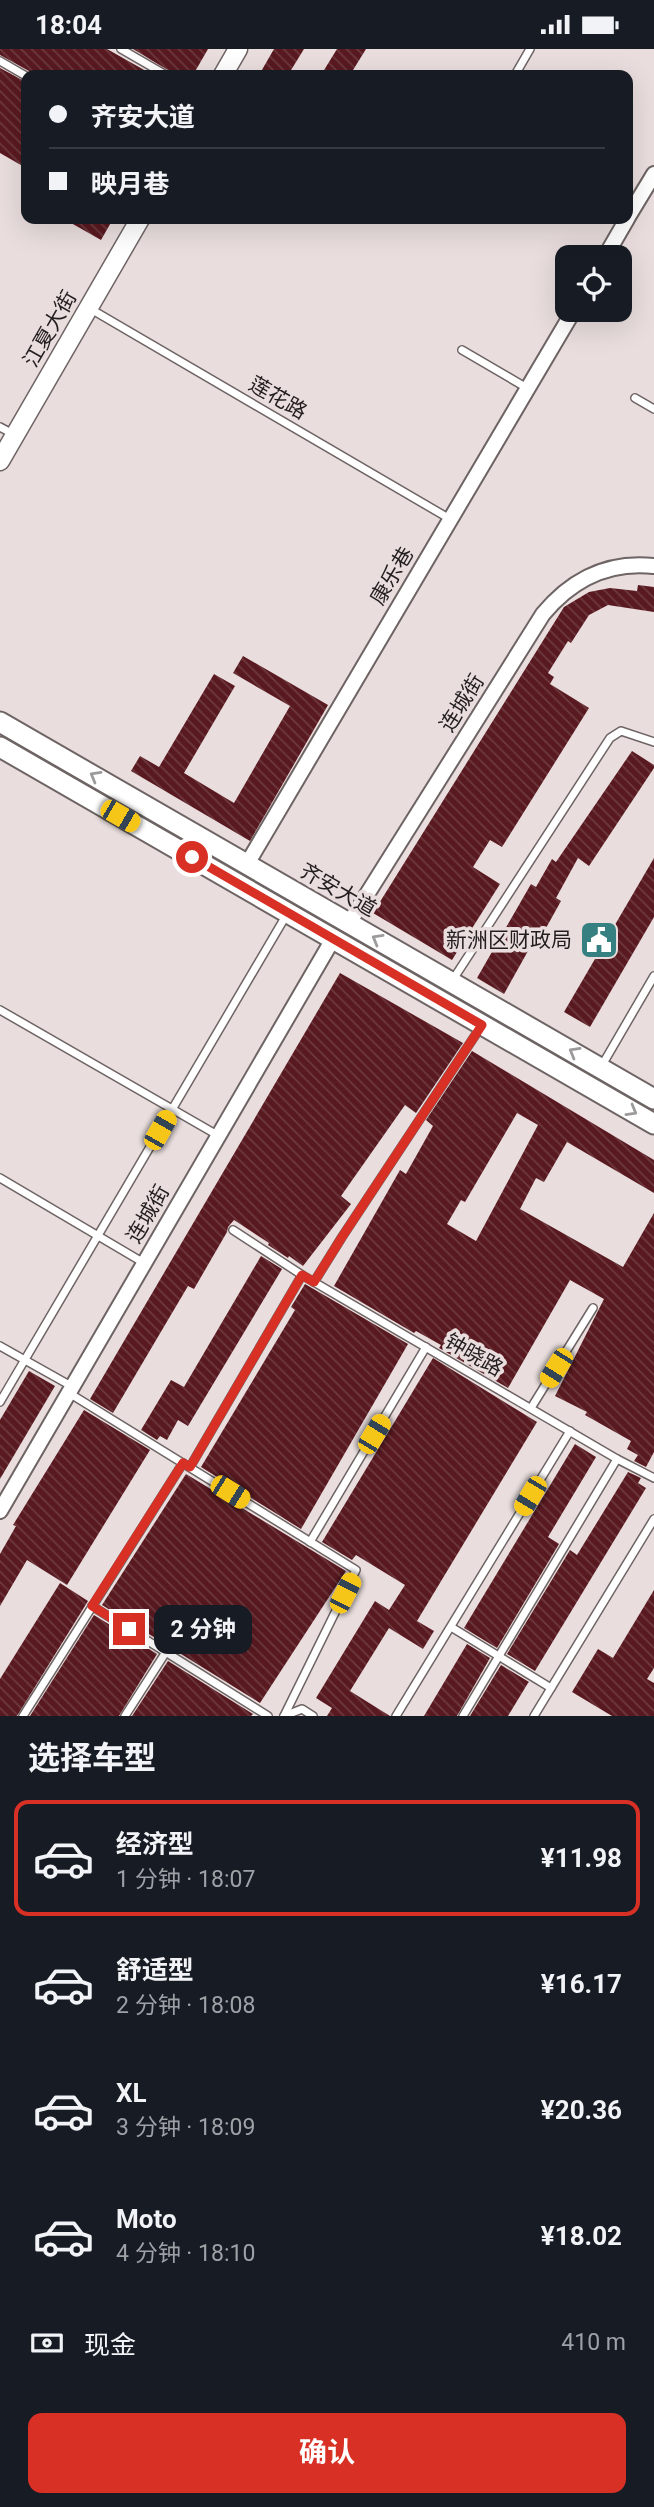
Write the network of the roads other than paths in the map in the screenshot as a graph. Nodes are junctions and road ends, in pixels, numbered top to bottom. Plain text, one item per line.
1 (121, 49) edge
2 (238, 49) edge
3 (530, 49) edge
4 (0, 61) edge
5 (157, 70) edge
6 (226, 70) edge
7 (518, 70) edge
8 (21, 73) edge
9 (654, 174) edge
10 (633, 210) edge
11 (137, 224) edge
12 (624, 224) edge
13 (612, 245) edge
14 (89, 307) junction
15 (567, 322) edge
16 (462, 350) dead end
17 (527, 388) junction
18 (635, 398) dead end
19 (654, 409) edge
20 (8, 431) edge
21 (0, 461) edge
22 (450, 519) junction
23 (654, 566) edge
24 (0, 722) edge
25 (654, 742) edge
26 (0, 747) edge
27 (247, 864) junction
28 (288, 913) junction
29 (349, 923) junction
30 (333, 939) junction
31 (654, 976) edge
32 (451, 982) junction
33 (0, 1010) edge
34 (482, 1025) junction
35 (601, 1068) junction
36 (654, 1099) edge
37 (173, 1109) junction
38 (654, 1123) edge
39 (219, 1136) junction
40 (0, 1178) edge
41 (233, 1230) dead end
42 (98, 1235) junction
43 (145, 1263) junction
44 (302, 1275) junction
45 (314, 1282) junction
46 (593, 1308) dead end
47 (0, 1346) edge
48 (426, 1347) junction
49 (25, 1360) junction
50 (71, 1390) junction
51 (0, 1402) edge
52 (531, 1408) junction
53 (570, 1431) junction
54 (617, 1459) junction
55 (186, 1465) junction
56 (654, 1478) edge
57 (0, 1511) edge
58 (654, 1518) edge
59 (310, 1542) junction
60 (92, 1606) junction
61 (451, 1627) junction
62 (166, 1652) junction
63 (498, 1656) junction
64 (551, 1688) junction
65 (23, 1716) edge
66 (125, 1716) edge
67 (268, 1716) edge
68 (284, 1716) edge
69 (313, 1716) edge
70 (396, 1716) edge
71 (463, 1716) edge
72 (534, 1716) edge

1 - 5 lane
2 - 6 street
3 - 7 lane
4 - 8 lane
9 - 10 street
11 - 14 street, 江夏大街
12 - 13 street
14 - 20 street, 江夏大街
14 - 22 lane, 莲花路
15 - 17 street, 康乐巷
16 - 17 lane
17 - 22 street, 康乐巷
18 - 19 lane
20 - 21 street, 江夏大街
22 - 27 street, 康乐巷
23 - 29 street, 连城街
27 -> 24 main road, 齐安大道
25 - 32 lane
26 - 28 main road
27 - 29 main road, 齐安大道
28 - 30 main road
28 - 37 lane
32 -> 29 main road, 齐安大道
30 - 34 main road
30 - 39 street, 连城街
31 - 35 lane
35 -> 32 main road, 齐安大道
33 - 37 lane
34 -> 38 main road
34 - 45 lane
35 - 36 main road, 齐安大道
37 - 39 lane
37 - 42 lane
39 - 43 street, 连城街
40 - 42 lane
41 - 44 lane, 钟晓路
42 - 43 lane
42 - 49 lane
43 - 50 street, 连城街
44 - 45 lane, 钟晓路
44 - 55 lane
45 - 48 lane, 钟晓路
46 - 52 lane
47 - 49 lane
48 - 52 lane, 钟晓路
48 - 59 lane
49 - 50 lane
49 - 51 lane
50 - 55 lane
50 - 57 street, 连城街
52 - 53 lane, 钟晓路
53 - 54 lane, 钟晓路
53 - 61 lane
54 - 56 lane, 钟晓路
54 - 63 lane
55 - 59 lane
55 - 60 lane
58 - 64 lane
59 - 68 lane
60 - 62 lane
60 - 65 lane
61 - 63 lane
61 - 70 lane
62 - 66 lane
62 - 67 lane
63 - 64 lane
63 - 71 lane
64 - 72 lane
68 - 69 lane

